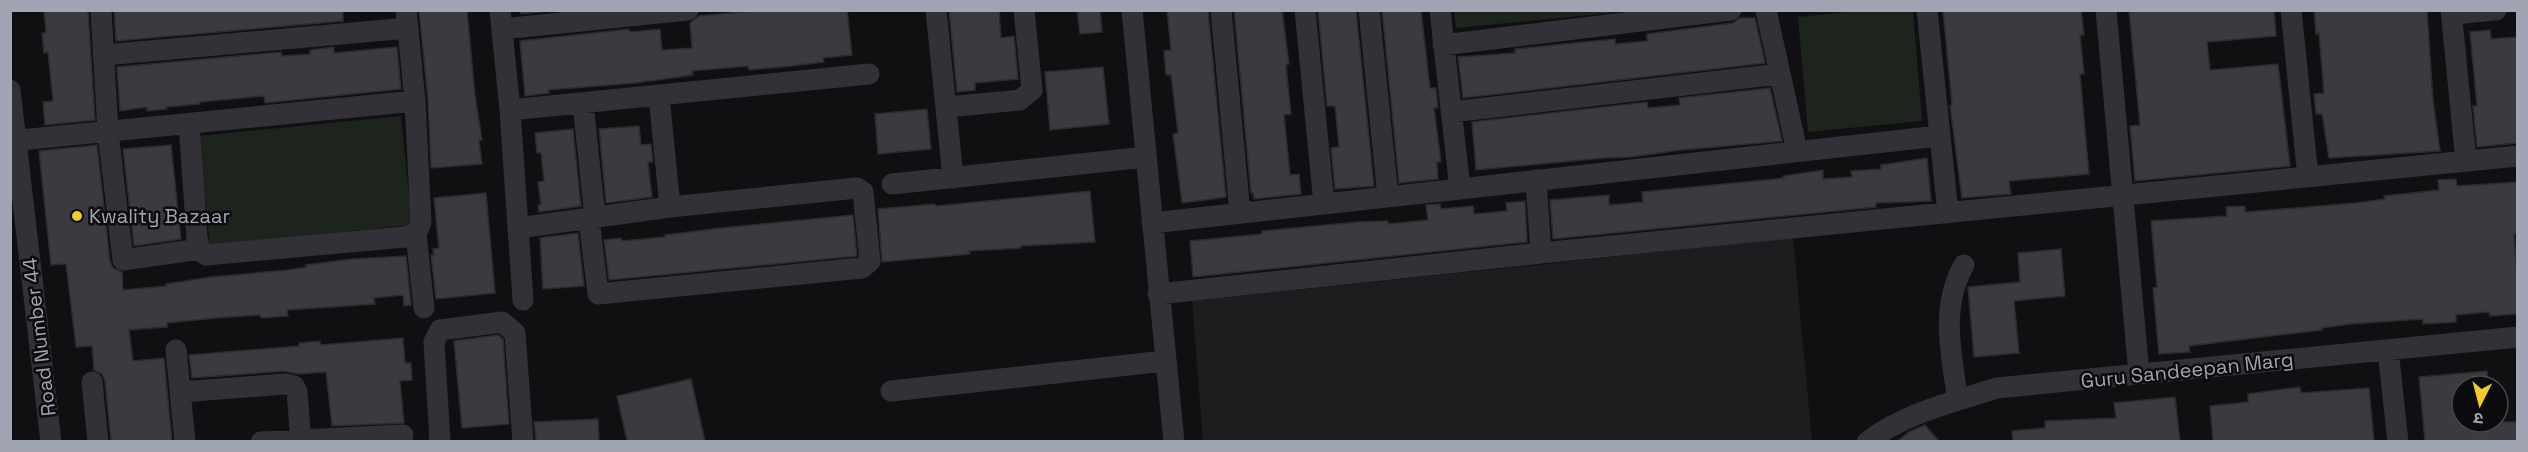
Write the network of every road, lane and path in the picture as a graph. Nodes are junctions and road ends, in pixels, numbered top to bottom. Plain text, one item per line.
1 (101, 10) edge
2 (688, 10) edge
3 (936, 10) edge
4 (1024, 10) edge
5 (1132, 10) edge
6 (1221, 10) edge
7 (1305, 10) edge
8 (1369, 10) edge
9 (1440, 10) edge
10 (1731, 10) edge
11 (1766, 10) edge
12 (1927, 10) edge
13 (2106, 10) edge
14 (2291, 10) edge
15 (2496, 10) edge
16 (2452, 12) edge
17 (407, 19) edge
18 (501, 20) edge
19 (1443, 45) junction
20 (104, 55) junction
21 (869, 74) dead end
22 (1780, 74) junction
23 (10, 90) edge
24 (659, 96) junction
25 (415, 101) junction
26 (583, 103) junction
27 (946, 107) junction
28 (510, 110) junction
29 (1451, 112) junction
30 (189, 124) junction
31 (108, 132) junction
32 (1939, 136) junction
33 (13, 141) edge
34 (1797, 151) junction
35 (2517, 156) edge
36 (1146, 157) junction
37 (2466, 161) junction
38 (2308, 177) junction
39 (952, 178) junction
40 (1536, 180) junction
41 (892, 184) dead end
42 (1460, 189) junction
43 (2123, 196) junction
44 (1388, 197) junction
45 (1324, 204) junction
46 (670, 207) junction
47 (1240, 213) junction
48 (1948, 213) junction
49 (592, 219) junction
50 (1152, 223) junction
51 (518, 228) junction
52 (416, 234) junction
53 (200, 249) junction
54 (1541, 253) junction
55 (1964, 264) dead end
56 (1158, 294) junction
57 (523, 300) dead end
58 (424, 308) dead end
59 (2517, 337) edge
60 (176, 350) dead end
61 (2388, 350) junction
62 (1165, 361) junction
63 (2139, 374) junction
64 (92, 382) dead end
65 (891, 391) dead end
66 (180, 392) junction
67 (1958, 400) junction
68 (403, 435) dead end
69 (301, 440) edge
70 (51, 441) edge
71 (98, 441) edge
72 (185, 441) edge
73 (261, 441) edge
74 (440, 441) edge
75 (523, 441) edge
76 (1174, 441) edge
77 (1867, 441) edge
78 (2398, 441) edge

1 - 20 street
2 - 18 street
3 - 27 street
4 - 27 street
5 - 36 street
6 - 47 street
7 - 45 street
8 - 44 street
9 - 19 street
10 - 19 street
11 - 22 street
12 - 32 street
13 - 43 street
14 - 38 street
15 - 16 street
16 - 37 street
17 - 20 street
17 - 25 street
18 - 28 street
19 - 29 street
20 - 31 street
21 - 24 street
22 - 29 street
22 - 34 street
23 - 33 street, Road Number 44
24 - 26 street
24 - 46 street
25 - 30 street
25 - 52 street
26 - 28 street
26 - 49 street
27 - 39 street
28 - 51 street
29 - 42 street
30 - 31 street
30 - 53 street
31 - 33 street
31 - 53 street
32 - 34 street
32 - 48 street
33 - 70 street, Road Number 44
34 - 40 street
35 - 37 street
36 - 39 street
36 - 50 street
37 - 38 street
38 - 43 street
39 - 41 street
40 - 42 street
40 - 54 street
42 - 44 street
43 - 48 street
43 - 63 street
44 - 45 street
45 - 47 street
46 - 49 street
46 - 49 street
47 - 50 street
48 - 54 street
49 - 51 street
50 - 56 street
51 - 57 street
52 - 53 street
52 - 58 street
54 - 56 street
55 - 67 street
56 - 62 street
59 - 61 street, Guru Sandeepan Marg
60 - 66 street
61 - 63 street, Guru Sandeepan Marg
61 - 78 street
62 - 65 street
62 - 76 street
63 - 67 street, Guru Sandeepan Marg
64 - 71 street
66 - 69 street
66 - 72 street
67 - 77 street, Guru Sandeepan Marg
68 - 69 street
69 - 73 street
74 - 75 street

